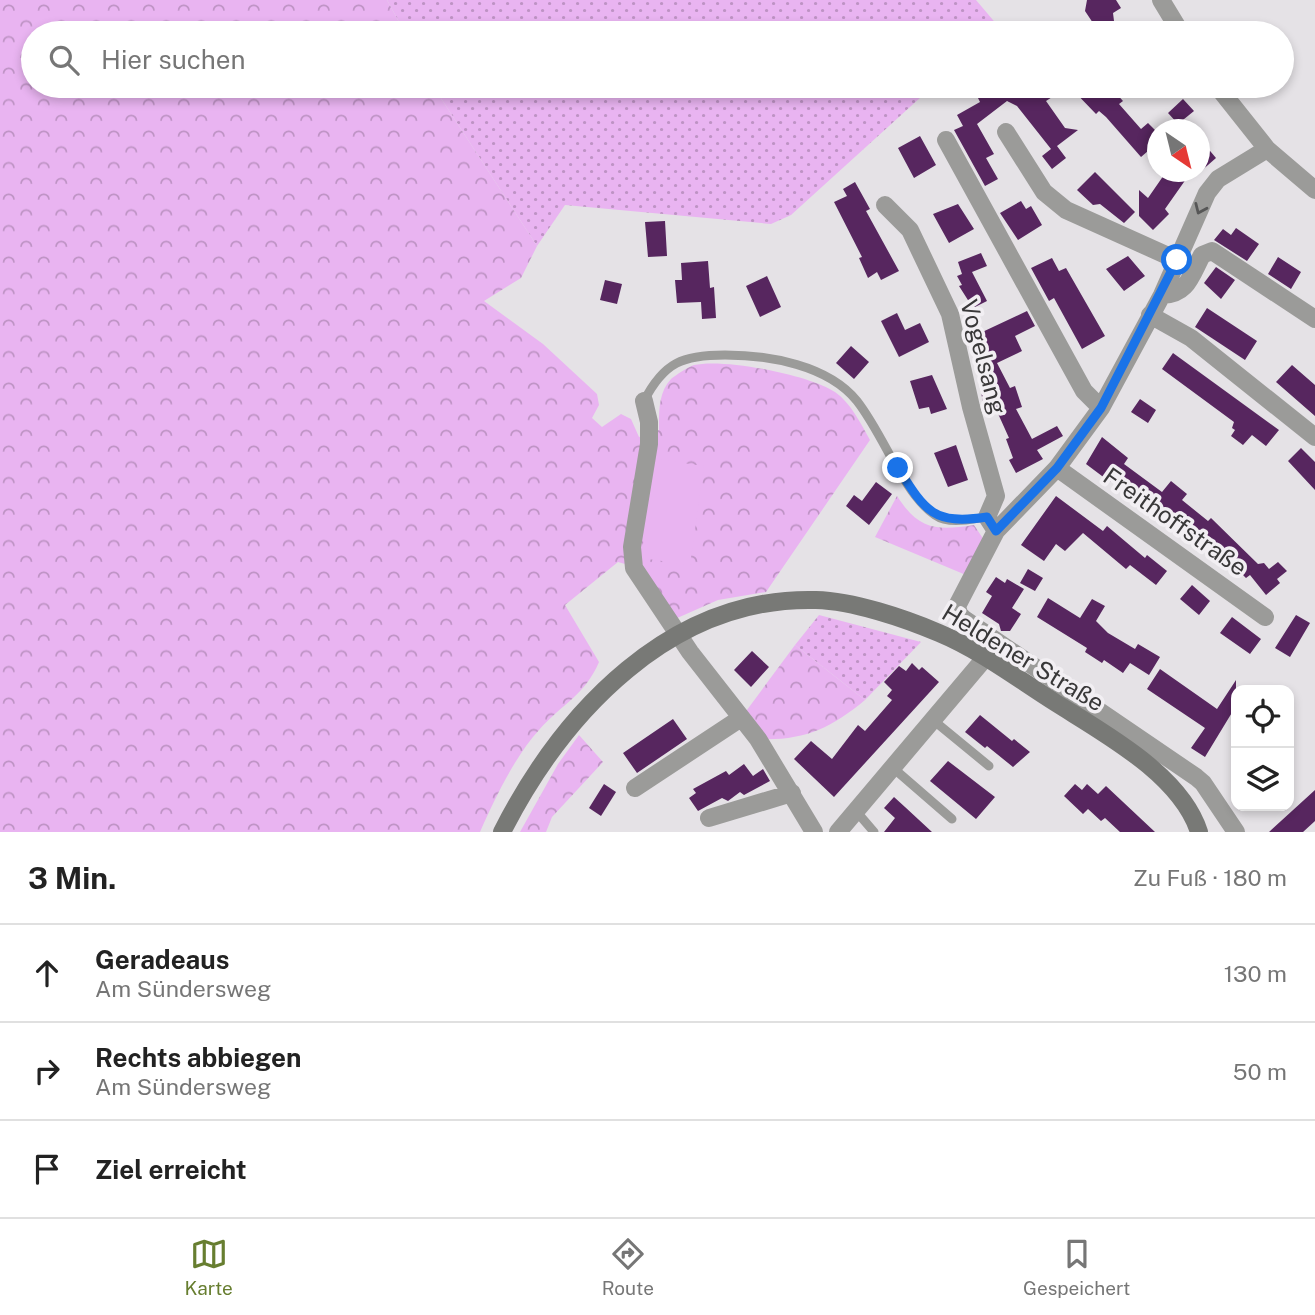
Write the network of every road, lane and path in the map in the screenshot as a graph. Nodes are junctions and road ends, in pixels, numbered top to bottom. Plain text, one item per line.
1 (1161, 0) edge
2 (1174, 21) edge
3 (1227, 98) edge
4 (1006, 132) dead end
5 (946, 140) dead end
6 (1267, 149) junction
7 (1315, 190) edge
8 (885, 205) dead end
9 (1177, 260) junction
10 (1161, 295) junction
11 (1150, 316) junction
12 (1315, 319) edge
13 (643, 401) joint
14 (1101, 408) junction
15 (1315, 437) edge
16 (1057, 468) junction
17 (992, 524) junction
18 (1265, 617) dead end
19 (677, 634) junction
20 (985, 658) junction
21 (741, 718) junction
22 (933, 720) junction
23 (989, 766) dead end
24 (892, 767) junction
25 (635, 788) dead end
26 (792, 793) junction
27 (856, 811) junction
28 (709, 818) dead end
29 (952, 819) dead end
30 (502, 832) edge
31 (814, 832) edge
32 (838, 832) edge
33 (874, 832) edge
34 (1199, 832) edge
35 (1236, 832) edge

1 - 2 street
3 - 6 street
4 - 9 street
5 - 14 street
6 - 7 street
6 -> 9 street
8 - 17 street, Vogelsang
9 - 10 street
10 - 11 street
10 - 12 street
11 - 14 street
11 - 15 street
13 - 17 lane
13 - 19 street
14 - 16 street
16 - 17 street
16 - 18 street, Freithoffstraße
17 - 35 street
19 - 20 main road, Heldener Straße
19 - 21 street
19 - 30 main road, Heldener Straße
20 - 22 street
20 - 34 main road, Heldener Straße
21 - 25 street
21 - 26 street
22 - 23 lane
22 - 24 street
24 - 27 street
24 - 29 lane
26 - 28 street
26 - 31 street
27 - 32 street
27 - 33 lane

